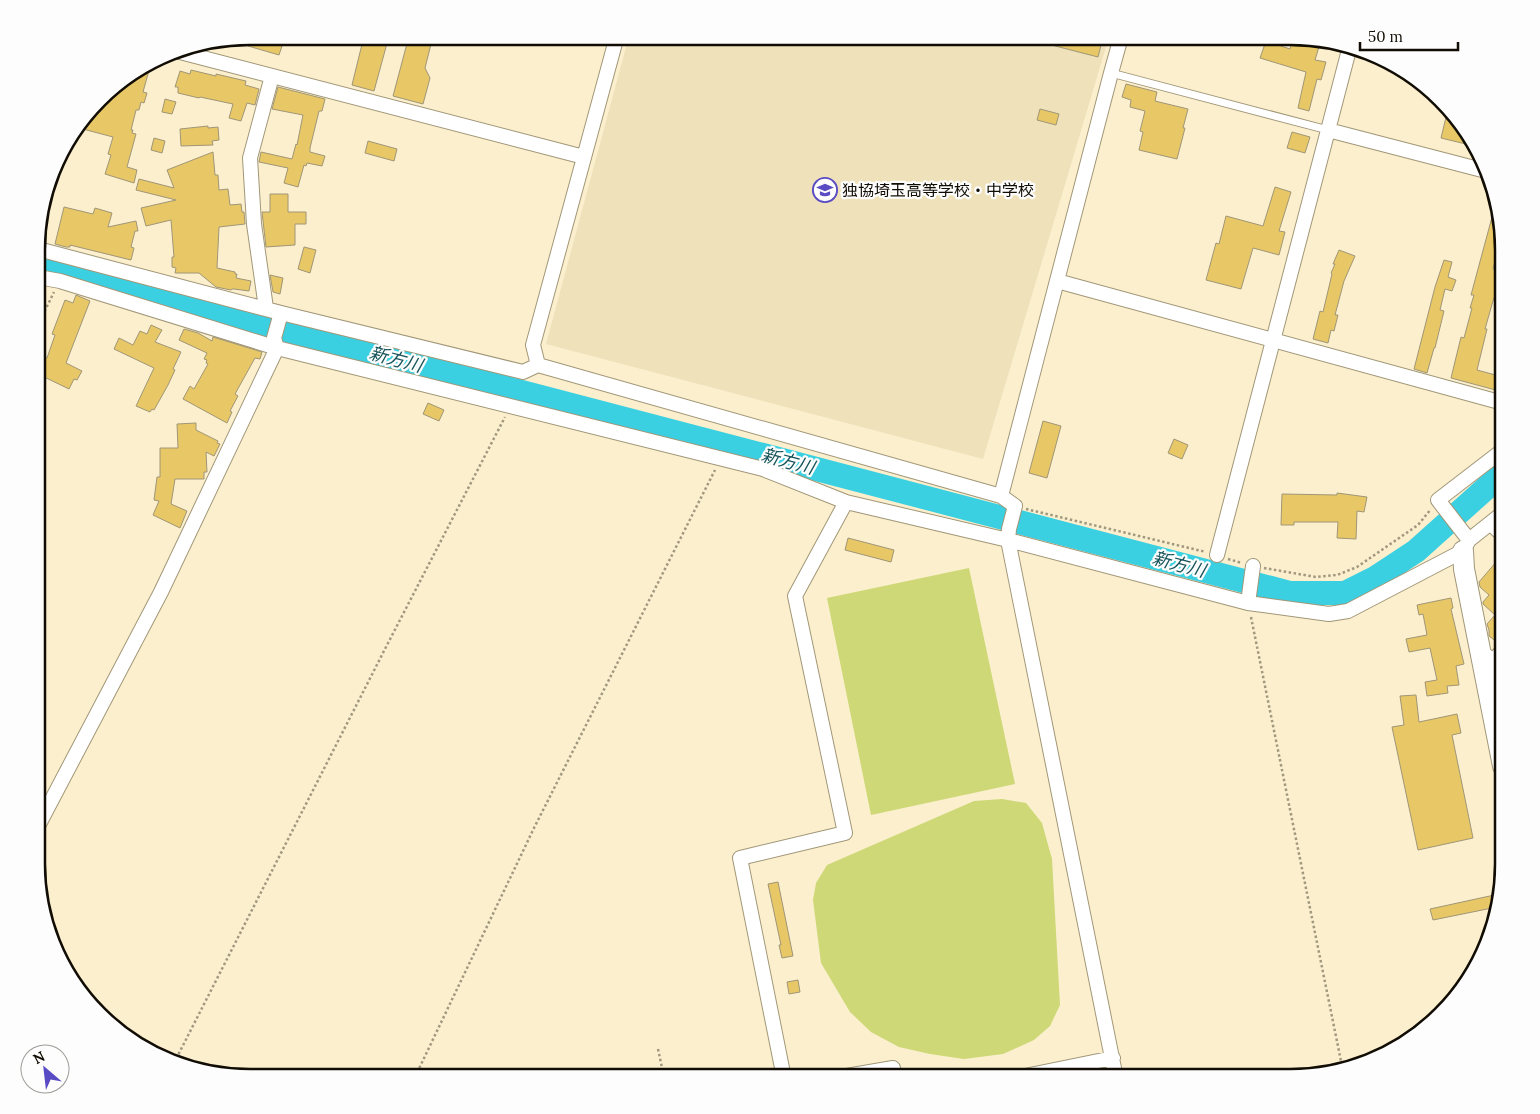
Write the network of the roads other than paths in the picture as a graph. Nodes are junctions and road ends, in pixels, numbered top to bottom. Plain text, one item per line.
1 (615, 45) edge
2 (1119, 45) edge
3 (189, 54) edge
4 (1348, 54) edge
5 (1111, 73) junction
6 (272, 76) junction
7 (1328, 130) junction
8 (584, 157) junction
9 (1478, 169) edge
10 (45, 250) edge
11 (45, 279) edge
12 (1056, 281) junction
13 (266, 308) junction
14 (281, 315) junction
15 (1274, 339) junction
16 (276, 343) junction
17 (538, 366) junction
18 (1495, 401) edge
19 (1495, 456) edge
20 (1001, 496) junction
21 (846, 502) junction
22 (1495, 521) edge
23 (1491, 524) junction
24 (1495, 528) edge
25 (1008, 535) junction
26 (1466, 546) junction
27 (1217, 555) road end
28 (1253, 566) road end
29 (1248, 603) junction
30 (1492, 660) edge
31 (1495, 689) edge
32 (45, 813) edge
33 (1112, 1058) junction
34 (782, 1069) edge
35 (1059, 1069) edge
36 (1114, 1069) edge

1 - 8 street
2 - 5 street
3 - 6 street
4 - 7 street
5 - 7 lane
5 - 12 street
6 - 8 street
6 - 13 street
7 - 9 street
7 - 15 street
8 - 17 street
10 - 13 street
11 - 16 street
12 - 15 street
12 - 20 street
13 - 14 street
14 - 16 street
14 - 17 street
15 - 18 street
15 - 27 street
16 - 21 street
16 - 32 street
17 - 20 street
19 - 26 street
20 - 25 street
21 - 25 street
21 - 34 street
22 - 23 street
23 - 24 street
23 - 26 street
25 - 29 street
25 - 33 street
26 - 29 street
26 - 30 street
28 - 29 street
30 - 31 street
33 - 35 street
33 - 36 street

